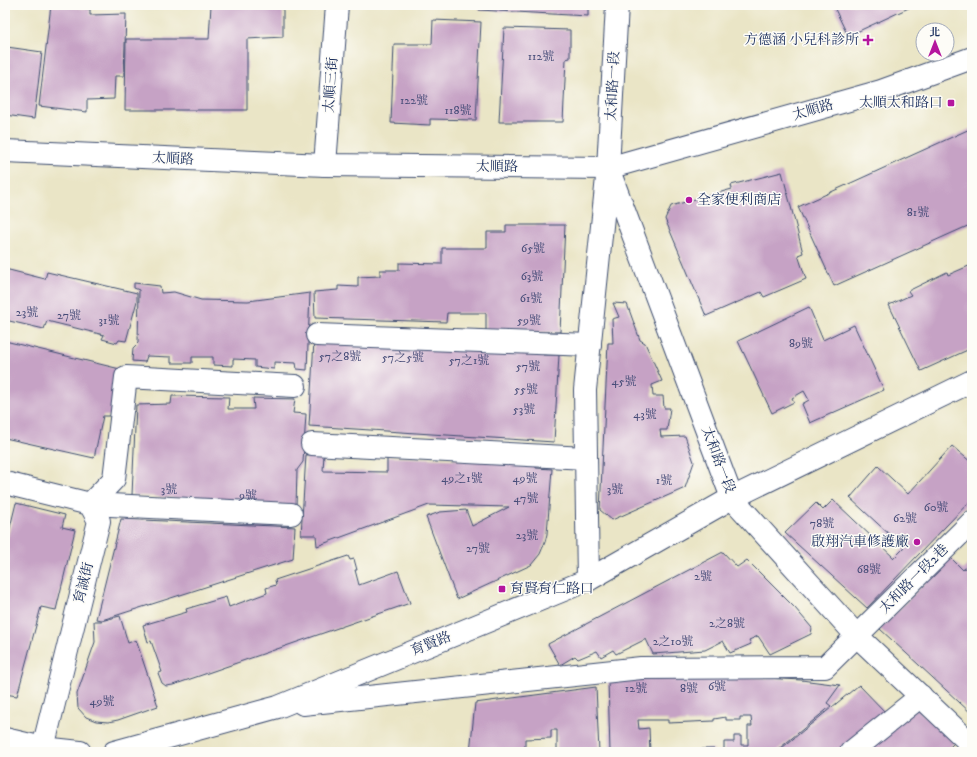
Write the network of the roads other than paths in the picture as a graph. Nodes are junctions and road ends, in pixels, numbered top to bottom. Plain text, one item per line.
1 (337, 5) edge
2 (617, 5) edge
3 (972, 58) edge
4 (5, 151) edge
5 (325, 166) junction
6 (608, 168) junction
7 (318, 335) dead end
8 (590, 345) junction
9 (972, 381) edge
10 (295, 386) dead end
11 (312, 444) dead end
12 (586, 458) junction
13 (5, 483) edge
14 (732, 498) junction
15 (90, 504) junction
16 (291, 514) dead end
17 (972, 522) edge
18 (588, 580) junction
19 (857, 636) junction
20 (921, 696) junction
21 (278, 707) junction
22 (5, 739) edge
23 (972, 745) edge
24 (42, 750) edge
25 (80, 752) edge
26 (114, 752) edge
27 (851, 752) edge

1 - 5 street, 太順三街
2 - 6 street, 太和路一段
3 - 6 street, 太順路
4 - 5 street, 太順路
5 - 6 street, 太順路
6 - 8 street, 太和路一段
6 - 14 street, 太和路一段
7 - 8 street
8 - 12 street, 太和路一段
9 - 14 street, 育賢路
10 - 15 street
11 - 12 street
12 - 18 street, 太和路一段
13 - 15 street
14 - 18 street, 育賢路
14 - 19 street, 太和路一段
15 - 16 street
15 - 24 street, 育誠街
17 - 19 street, 太和路一段2巷
18 - 21 street, 育賢路
19 - 20 street, 太和路一段
19 - 21 street, 太和路一段2巷
20 - 23 street, 太和路一段
20 - 27 street
21 - 26 street, 育賢路
22 - 24 street
24 - 25 street

